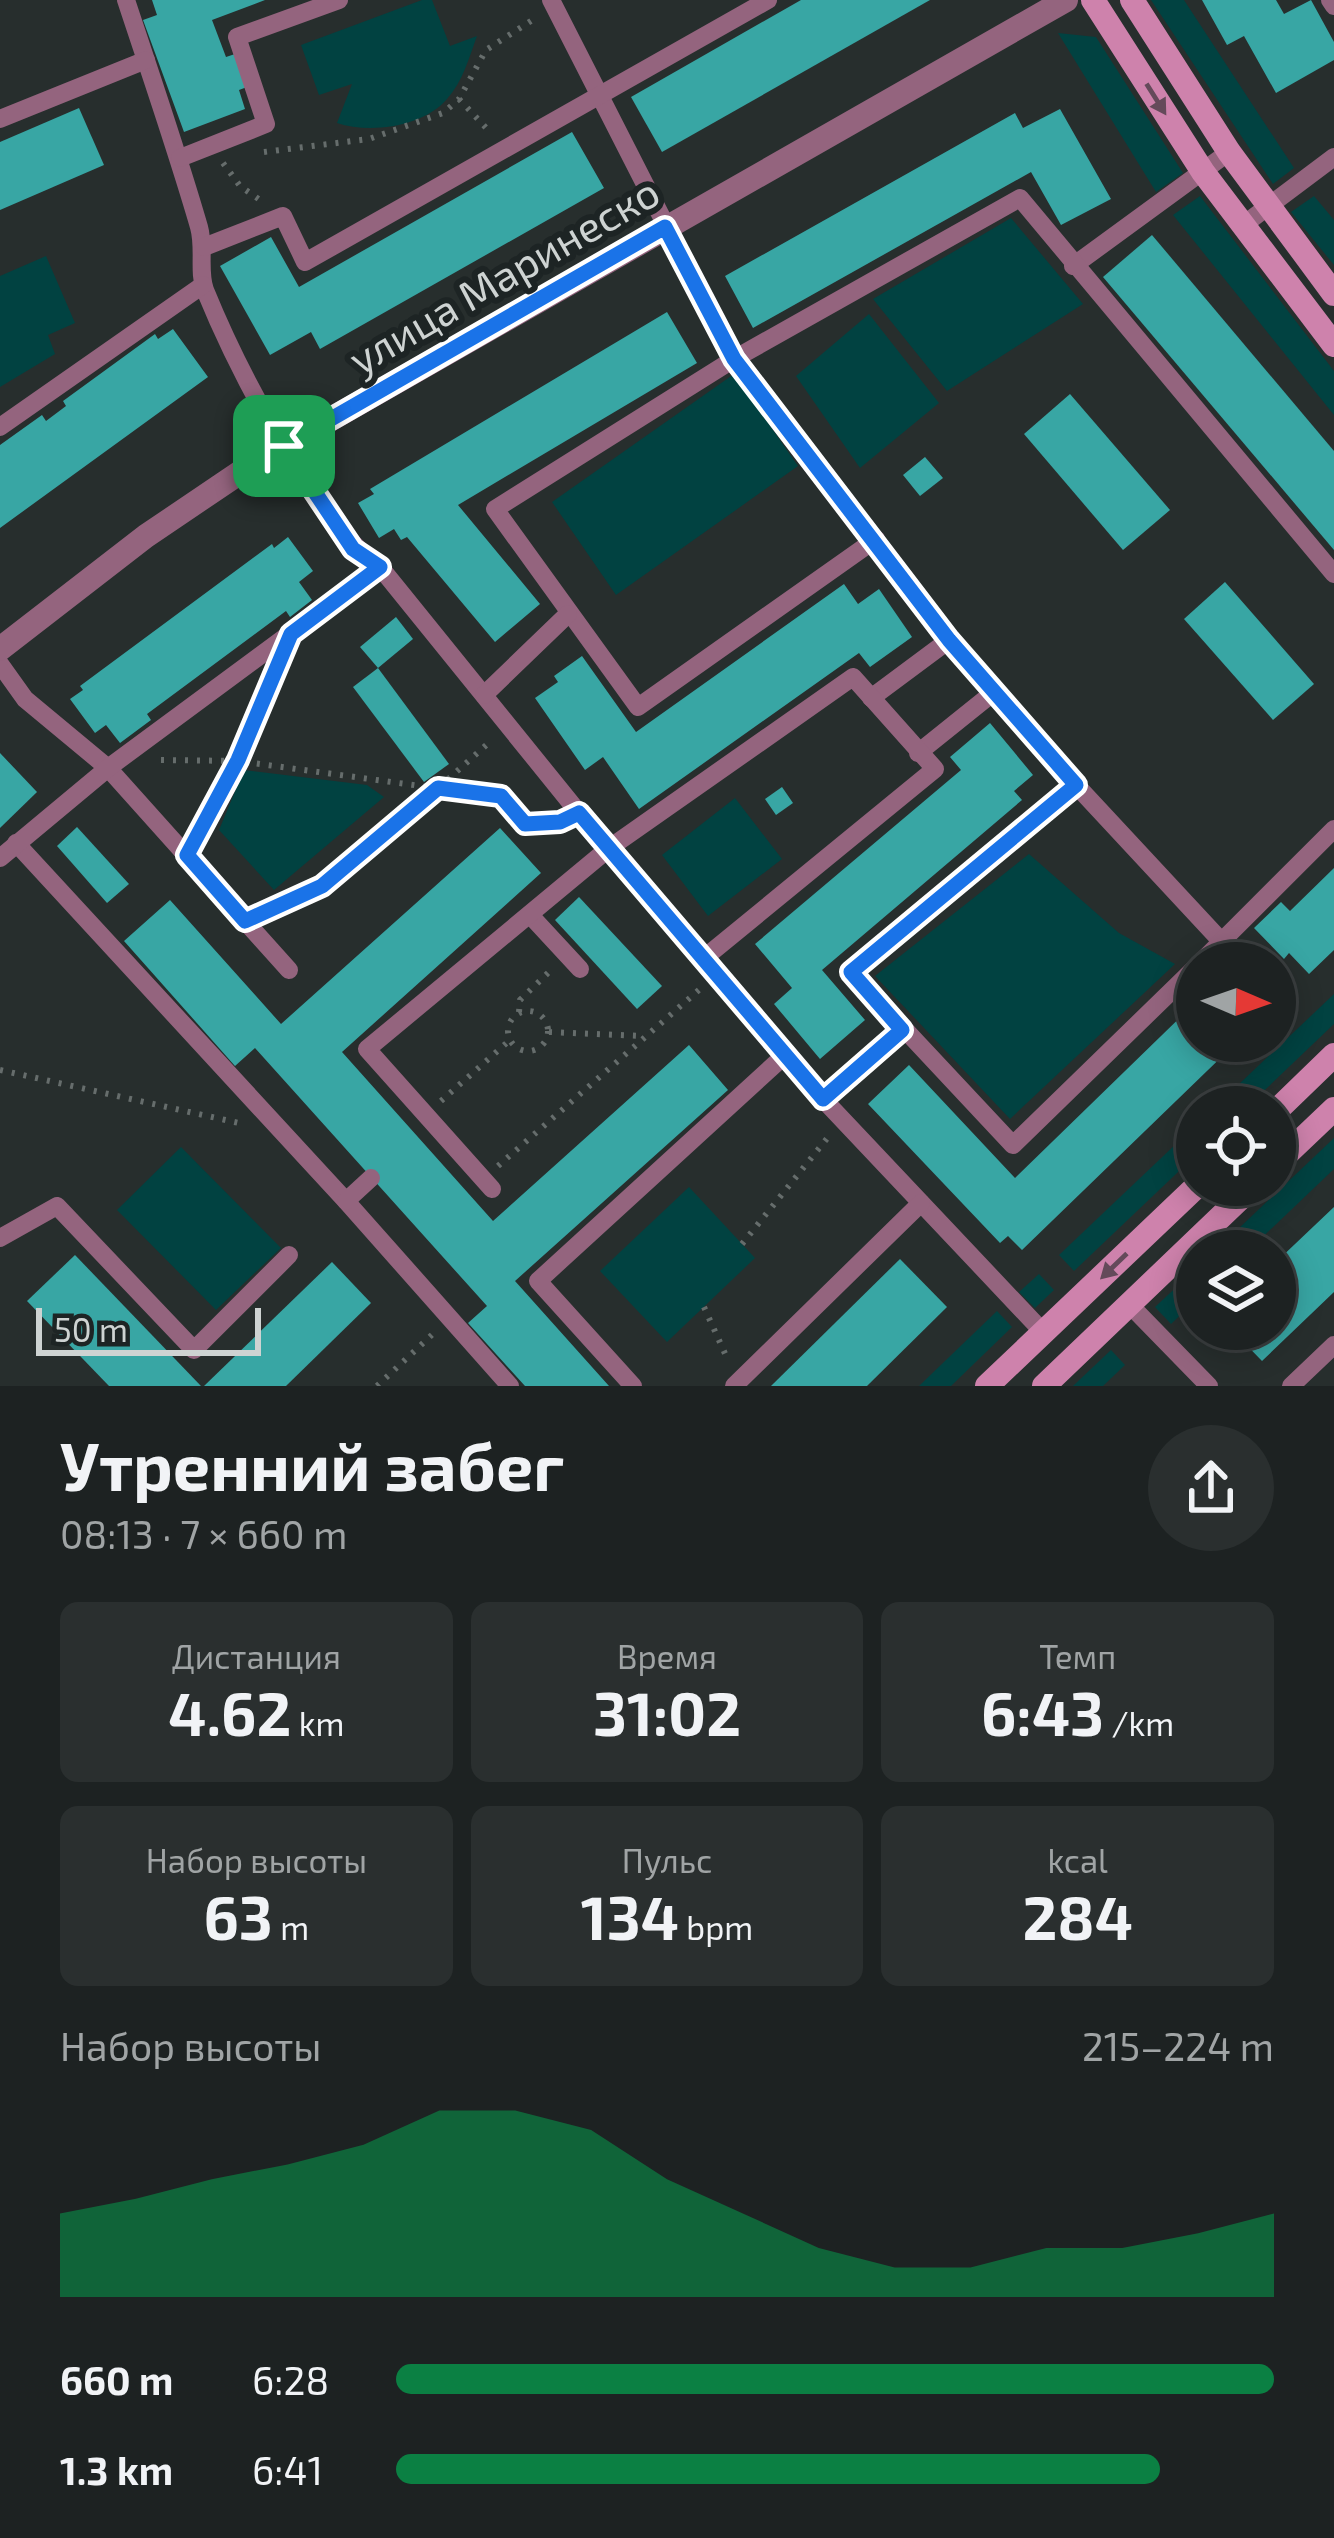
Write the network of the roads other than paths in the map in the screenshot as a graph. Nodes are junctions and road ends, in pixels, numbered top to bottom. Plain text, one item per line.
1 (126, 0) edge
2 (339, 0) edge
3 (768, 0) edge
4 (1066, 0) edge
5 (1094, 0) edge
6 (1132, 0) edge
7 (553, 4) edge
8 (146, 60) junction
9 (601, 94) junction
10 (0, 119) edge
11 (1229, 152) junction
12 (1334, 157) edge
13 (180, 158) junction
14 (1203, 172) junction
15 (1267, 206) junction
16 (1242, 226) junction
17 (665, 227) junction
18 (204, 247) junction
19 (1073, 266) junction
20 (202, 284) junction
21 (1334, 294) edge
22 (1334, 345) edge
23 (734, 359) junction
24 (0, 427) edge
25 (284, 446) junction
26 (875, 539) junction
27 (380, 567) junction
28 (1334, 574) edge
29 (568, 614) junction
30 (949, 640) junction
31 (0, 649) edge
32 (0, 664) edge
33 (994, 692) junction
34 (484, 695) junction
35 (872, 698) junction
36 (918, 753) junction
37 (114, 764) junction
38 (1076, 785) junction
39 (1334, 829) edge
40 (16, 843) junction
41 (608, 849) junction
42 (0, 858) edge
43 (530, 915) junction
44 (1222, 942) joint
45 (573, 962) road end
46 (710, 967) junction
47 (289, 970) dead end
48 (1176, 987) edge
49 (902, 1030) junction
50 (785, 1055) junction
51 (1334, 1055) edge
52 (1296, 1092) edge
53 (823, 1099) junction
54 (1334, 1109) edge
55 (1296, 1145) edge
56 (371, 1178) dead end
57 (488, 1184) road end
58 (346, 1201) junction
59 (921, 1203) junction
60 (1176, 1206) edge
61 (1232, 1206) edge
62 (0, 1238) edge
63 (289, 1255) dead end
64 (1129, 1304) junction
65 (1043, 1332) junction
66 (1334, 1345) edge
67 (736, 1384) edge
68 (510, 1386) edge
69 (633, 1386) edge
70 (987, 1386) edge
71 (1044, 1386) edge
72 (1209, 1386) edge
73 (1291, 1386) edge

1 - 8 lane
2 - 13 lane
3 - 9 lane
4 - 17 street, улица Маринеско
5 -> 14 street
6 - 11 street
7 - 9 lane
8 - 10 lane
8 - 13 lane
9 - 17 lane
9 - 18 lane
11 - 14 lane
11 - 15 street
12 - 15 lane
13 - 18 lane
14 - 16 street
14 - 19 lane
15 - 16 lane
15 - 21 street
16 - 22 street
17 - 23 lane
17 - 25 street, улица Маринеско
18 - 20 lane
19 - 23 lane
19 - 28 lane
20 - 24 lane
20 - 25 lane
23 - 26 lane
23 - 29 lane
25 - 27 lane
25 - 31 street, улица Маринеско
26 - 29 lane
26 - 30 lane
27 - 34 lane
27 - 37 lane
29 - 34 lane
30 - 33 lane
30 - 35 lane
32 - 37 lane
33 - 36 lane
33 - 38 lane
34 - 41 lane
35 - 36 lane
35 - 41 lane
36 - 46 lane
37 - 40 lane
37 - 47 lane
38 - 44 lane
38 - 49 lane
39 - 44 lane
40 - 42 lane
40 - 58 lane
41 - 43 lane
41 - 46 lane
43 - 45 lane
43 - 57 lane
46 - 50 lane
48 - 49 lane
49 - 53 lane
50 - 53 lane
50 - 69 lane
51 - 52 street
53 - 59 lane
54 - 55 street
56 - 58 lane
58 - 68 lane
59 - 65 lane
59 - 67 lane
60 -> 65 street
61 - 64 street
62 - 63 lane
64 - 71 street
64 - 72 lane
65 - 70 street
66 - 73 lane

